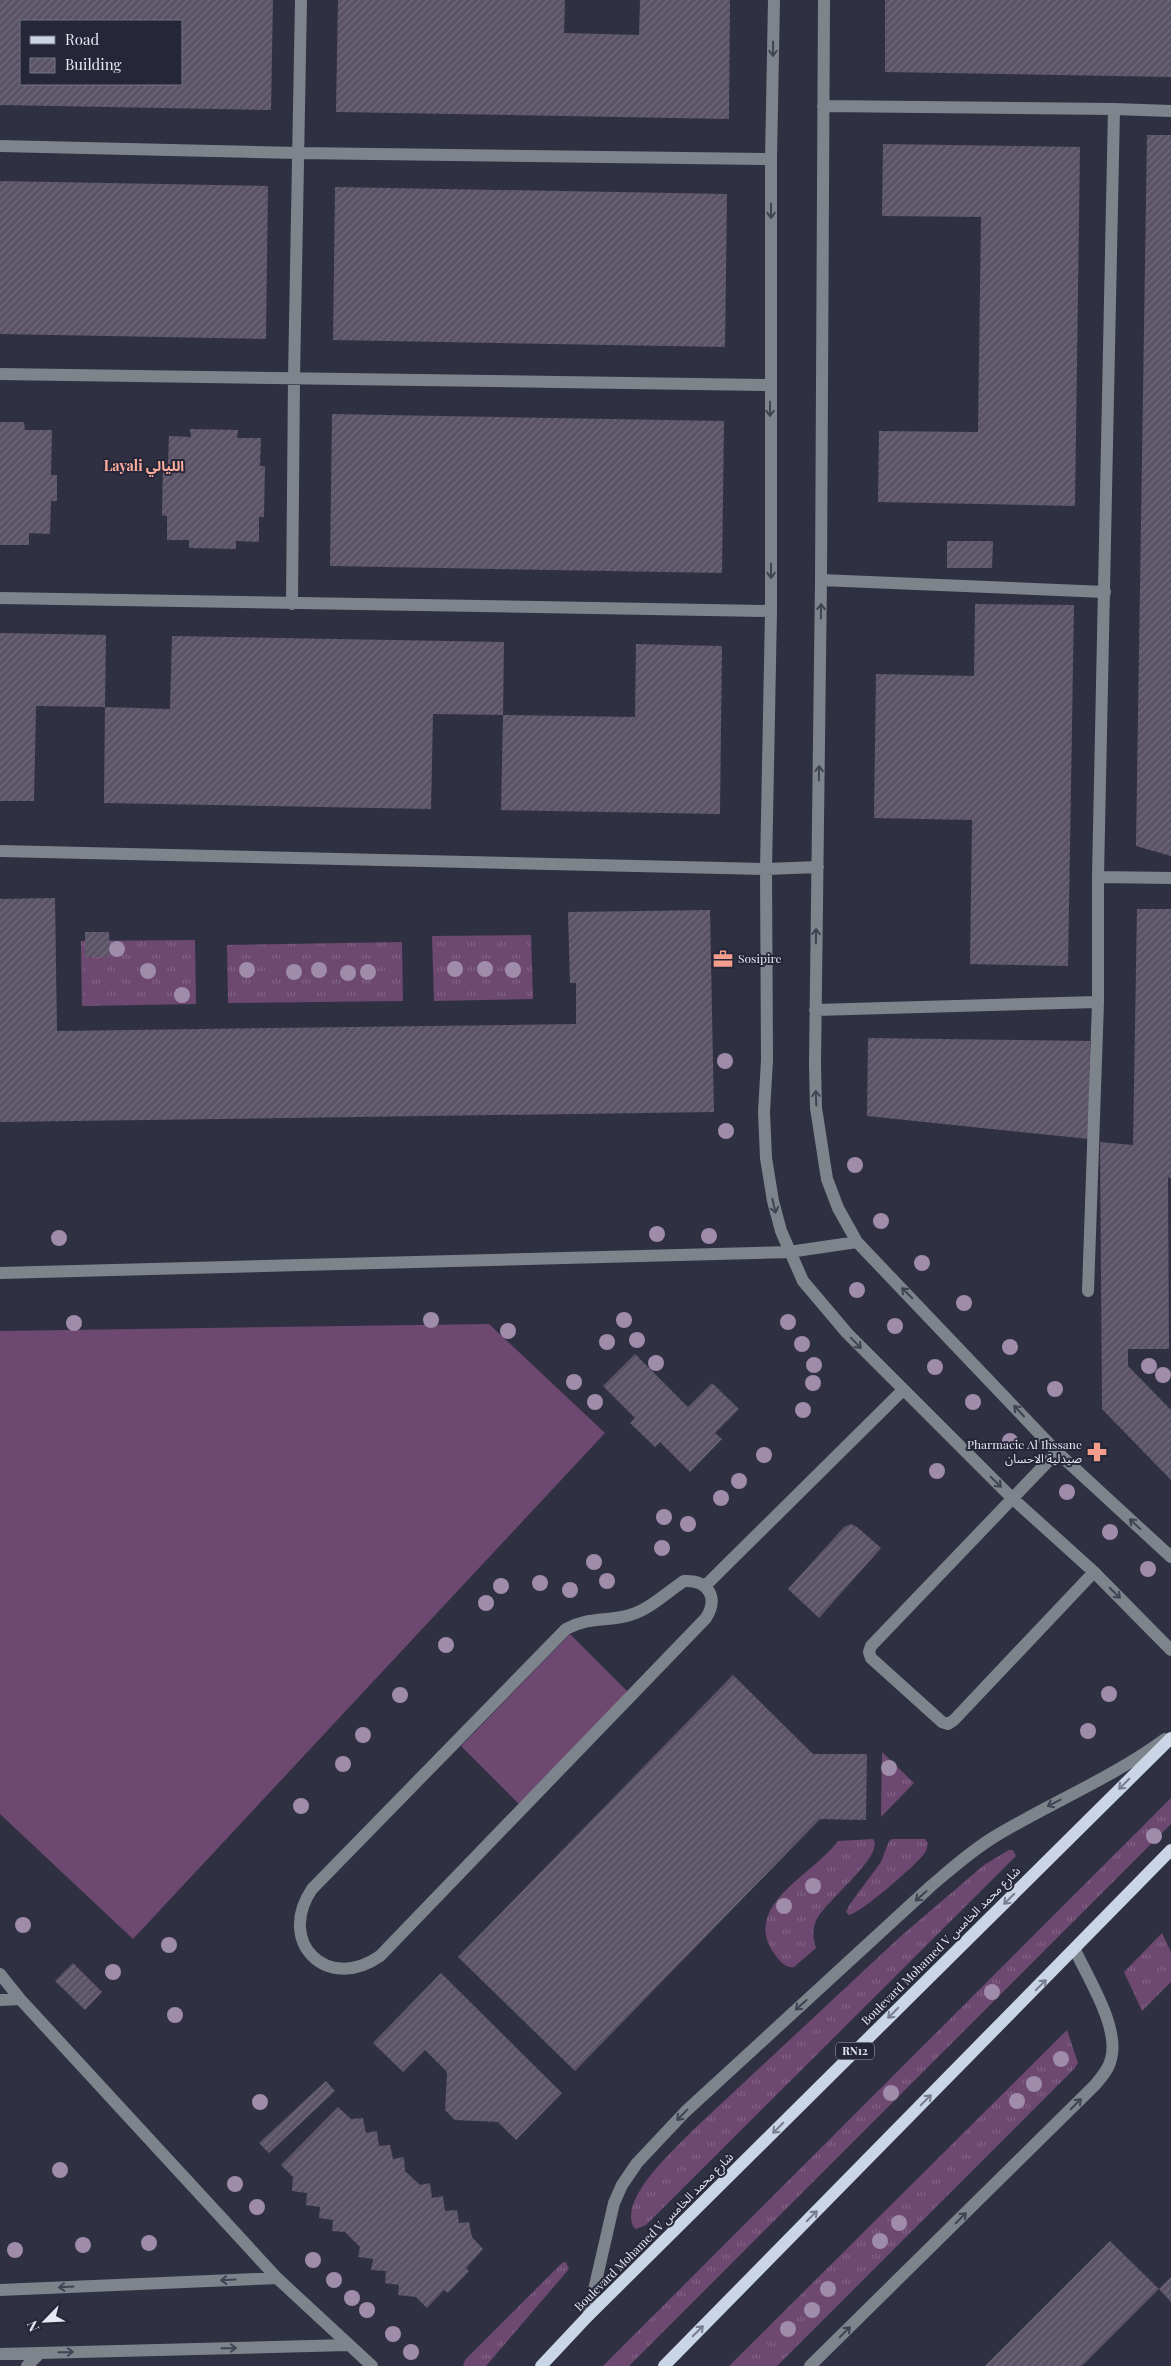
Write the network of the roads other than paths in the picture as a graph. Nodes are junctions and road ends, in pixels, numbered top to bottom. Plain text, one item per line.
1 (301, 0) edge
2 (774, 0) edge
3 (824, 0) edge
4 (823, 106) junction
5 (1114, 109) junction
6 (1171, 111) edge
7 (0, 146) edge
8 (298, 154) junction
9 (771, 159) junction
10 (0, 374) edge
11 (294, 378) junction
12 (770, 385) junction
13 (821, 580) junction
14 (1105, 592) junction
15 (0, 598) edge
16 (292, 604) junction
17 (771, 611) junction
18 (0, 851) edge
19 (818, 868) junction
20 (766, 870) junction
21 (1098, 877) junction
22 (1171, 878) edge
23 (1098, 1002) junction
24 (815, 1010) junction
25 (857, 1242) junction
26 (790, 1252) junction
27 (0, 1273) edge
28 (1088, 1291) dead end
29 (902, 1390) junction
30 (1058, 1452) junction
31 (1012, 1498) junction
32 (1171, 1557) edge
33 (1094, 1572) junction
34 (705, 1586) junction
35 (1171, 1650) edge
36 (1171, 1736) edge
37 (1171, 1850) edge
38 (1075, 1950) junction
39 (0, 1974) edge
40 (20, 1999) junction
41 (0, 2000) edge
42 (277, 2278) junction
43 (0, 2290) edge
44 (588, 2316) junction
45 (348, 2345) junction
46 (40, 2353) junction
47 (0, 2354) edge
48 (27, 2366) edge
49 (372, 2366) edge
50 (541, 2366) edge
51 (664, 2366) edge
52 (810, 2366) edge

1 - 8 street
2 -> 9 street
3 - 4 street
4 - 5 street
4 - 13 street
5 - 6 street
5 - 14 street
7 - 8 street
8 - 9 street
8 - 11 street
9 -> 12 street
10 - 11 street
11 - 12 street
11 - 16 street
12 -> 17 street
13 - 14 street
19 -> 13 street
14 - 21 street
15 - 16 street
16 - 17 street
17 - 20 street
18 - 20 street
19 - 20 street
24 -> 19 street
20 -> 26 street
21 - 22 street
21 - 23 street
23 - 24 street
23 - 28 street
25 -> 24 street
25 - 26 street
30 -> 25 street
26 - 27 street
26 -> 29 street
29 -> 31 street
29 - 34 street
30 - 31 street
32 -> 30 street
31 - 33 street
31 - 33 street
33 -> 35 street
34 - 34 street
36 -> 44 main road, Boulevard Mohamed V شارع محمد الخامس / RN12
36 -> 44 street
37 - 38 main road
51 -> 38 main road
52 -> 38 street
39 - 40 street
40 - 41 street
40 - 42 street
42 -> 43 street
42 - 45 street
44 - 50 main road, Boulevard Mohamed V شارع محمد الخامس / RN12
46 -> 45 street
45 - 49 street
46 - 47 street
46 - 48 street

